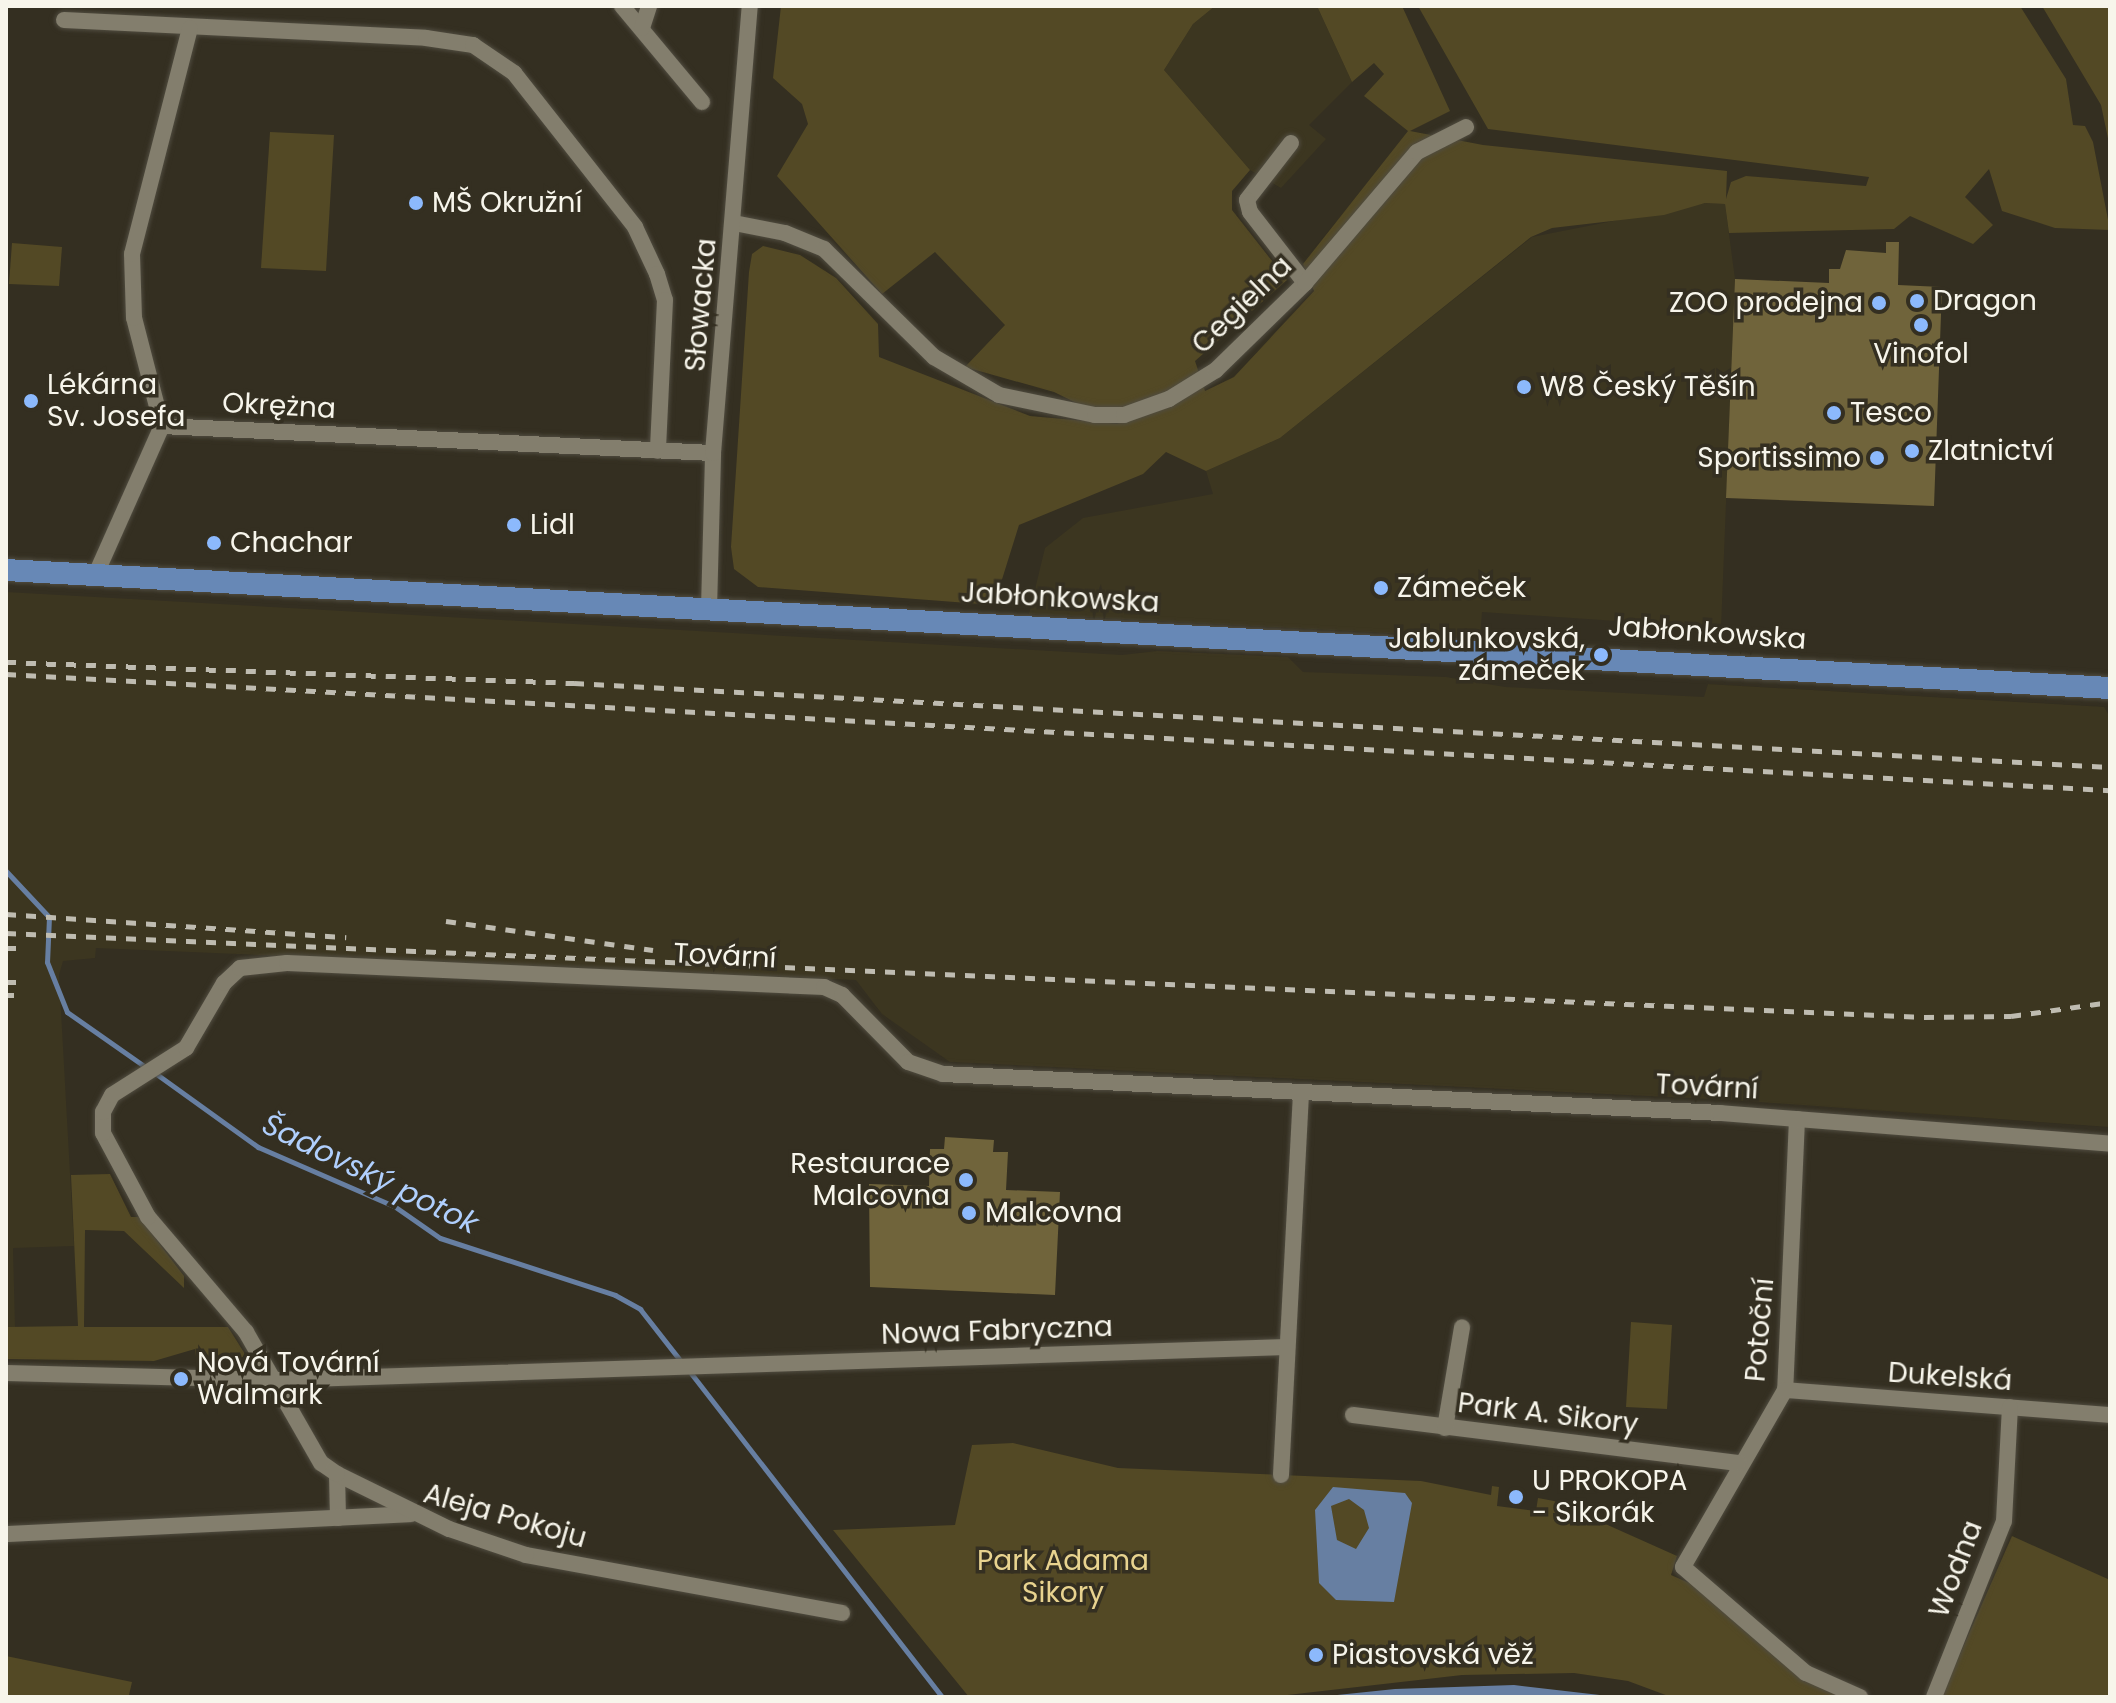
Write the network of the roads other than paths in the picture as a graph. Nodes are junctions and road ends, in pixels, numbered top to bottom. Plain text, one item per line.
1 (622, 6) edge
2 (649, 6) edge
3 (750, 6) edge
4 (64, 20) dead end
5 (190, 28) junction
6 (642, 28) junction
7 (702, 102) dead end
8 (1466, 127) dead end
9 (1291, 143) dead end
10 (734, 223) junction
11 (1305, 283) junction
12 (162, 426) junction
13 (658, 451) junction
14 (713, 453) junction
15 (6, 570) edge
16 (96, 574) junction
17 (709, 609) junction
18 (2110, 688) edge
19 (1301, 1095) junction
20 (1797, 1119) junction
21 (2110, 1144) edge
22 (1462, 1327) dead end
23 (1286, 1347) junction
24 (6, 1373) edge
25 (276, 1380) junction
26 (1785, 1390) junction
27 (2010, 1407) junction
28 (1353, 1415) dead end
29 (2110, 1415) edge
30 (1445, 1428) junction
31 (1738, 1463) junction
32 (337, 1474) junction
33 (1281, 1475) dead end
34 (413, 1514) junction
35 (338, 1518) junction
36 (6, 1534) edge
37 (842, 1613) dead end
38 (1860, 1697) edge
39 (1934, 1697) edge

1 - 6 street
2 - 6 street
3 - 10 street, Słowacka
4 - 5 street
5 - 12 street
5 - 13 street
6 - 7 street
8 - 11 street, Cegielna
9 - 11 street
10 - 11 street, Cegielna
10 - 14 street, Słowacka
12 - 13 street, Okrężna
12 - 16 street
13 - 14 street, Okrężna
14 - 17 street, Słowacka
15 - 16 main road, Jabłonkowska
16 - 17 main road, Jabłonkowska
17 - 18 main road, Jabłonkowska
19 - 20 street, Tovární
19 - 23 street
19 - 25 street, Tovární
20 - 21 street, Tovární
20 - 26 street, Potoční
22 - 30 street
23 - 25 street, Nowa Fabryczna
23 - 33 street
24 - 25 street
25 - 32 street
26 - 27 street, Dukelská
26 - 31 street, Potoční
27 - 29 street, Dukelská
27 - 39 street, Wodna
28 - 30 street, Park A. Sikory
30 - 31 street, Park A. Sikory
31 - 38 street, Potoční
32 - 34 street
32 - 35 street
34 - 35 street, Aleja Pokoju
34 - 37 street, Aleja Pokoju
35 - 36 street, Aleja Pokoju

